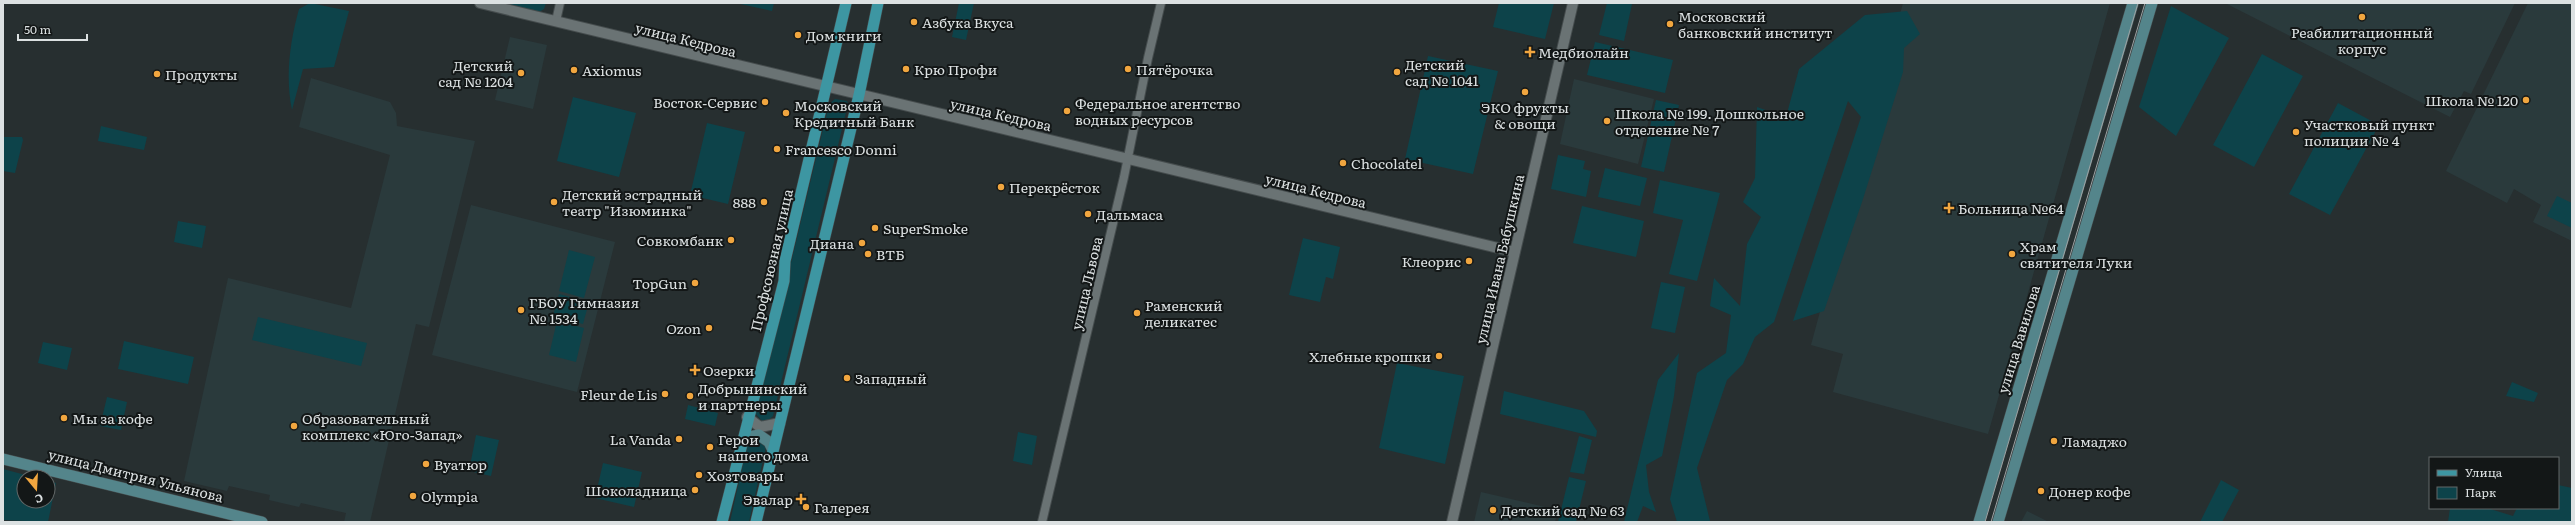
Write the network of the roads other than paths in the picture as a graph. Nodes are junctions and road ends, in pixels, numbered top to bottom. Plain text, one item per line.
1 (480, 3) edge
2 (560, 3) edge
3 (846, 3) edge
4 (878, 3) edge
5 (1161, 3) edge
6 (1573, 3) edge
7 (2133, 3) edge
8 (2152, 3) edge
9 (556, 21) junction
10 (827, 87) junction
11 (859, 94) junction
12 (1128, 158) junction
13 (1516, 252) junction
14 (747, 417) junction
15 (780, 423) junction
16 (741, 441) junction
17 (773, 450) junction
18 (3, 458) edge
19 (262, 522) edge
20 (722, 522) edge
21 (756, 522) edge
22 (1042, 522) edge
23 (1452, 522) edge
24 (1979, 522) edge
25 (1998, 522) edge

1 - 9 street, улица Кедрова
2 - 9 street
3 - 10 main road, Профсоюзная улица
4 - 11 main road
5 - 12 street, улица Львова
6 - 13 street, улица Ивана Бабушкина
7 - 24 main road, улица Вавилова
8 - 25 main road
9 - 10 street, улица Кедрова
10 - 11 street, улица Кедрова
10 - 14 main road, Профсоюзная улица
11 - 12 street, улица Кедрова
11 - 15 main road
12 - 13 street, улица Кедрова
12 - 22 street, улица Львова
13 - 23 street, улица Ивана Бабушкина
14 - 15 street
14 - 16 main road, Профсоюзная улица
15 - 17 main road
16 - 17 main road
16 - 20 main road, Профсоюзная улица
17 - 21 main road
18 - 19 main road, улица Дмитрия Ульянова

